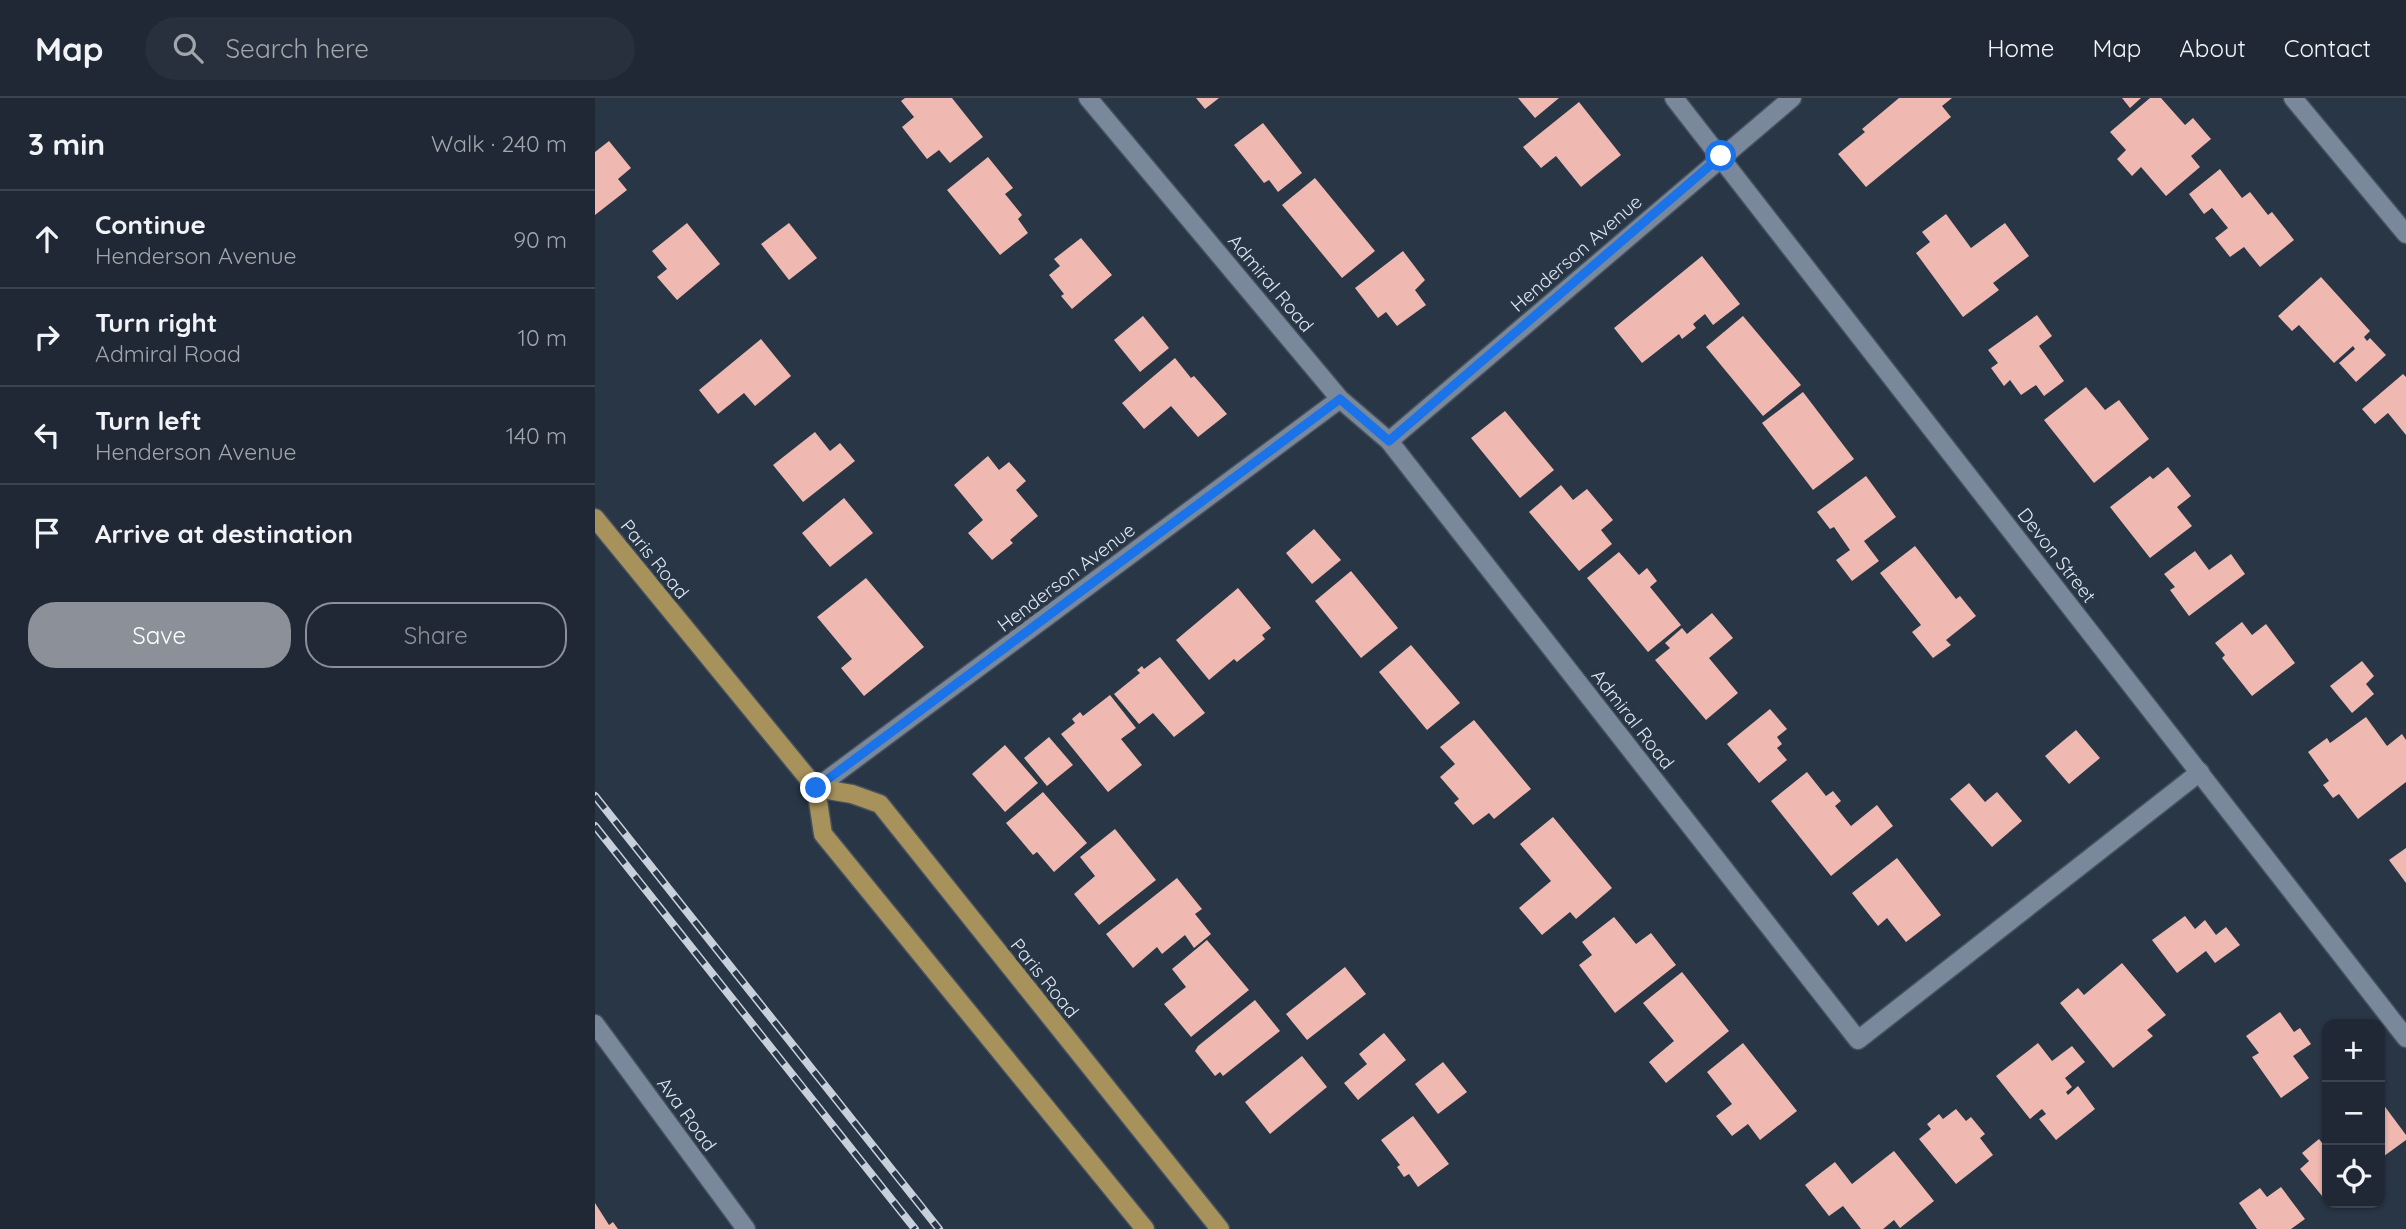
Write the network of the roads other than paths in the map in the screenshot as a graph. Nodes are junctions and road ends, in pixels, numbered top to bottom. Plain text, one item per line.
1 (1088, 98) edge
2 (1674, 98) edge
3 (1792, 98) edge
4 (2293, 98) edge
5 (1721, 156) junction
6 (2406, 234) edge
7 (1340, 399) junction
8 (1389, 441) junction
9 (595, 518) edge
10 (2200, 772) junction
11 (816, 788) junction
12 (595, 1024) edge
13 (2406, 1038) edge
14 (746, 1229) edge
15 (1145, 1229) edge
16 (1220, 1229) edge

1 - 7 street, Admiral Road
2 - 5 street, Devon Street
3 - 5 street, Henderson Avenue
4 - 6 street
5 - 8 street, Henderson Avenue
5 - 10 street, Devon Street
7 - 8 street, Admiral Road
7 - 11 street, Henderson Avenue
8 - 10 street, Admiral Road
9 - 11 main road, Paris Road
10 - 13 street, Devon Street
11 - 15 main road
11 - 16 main road, Paris Road
12 - 14 street, Ava Road

